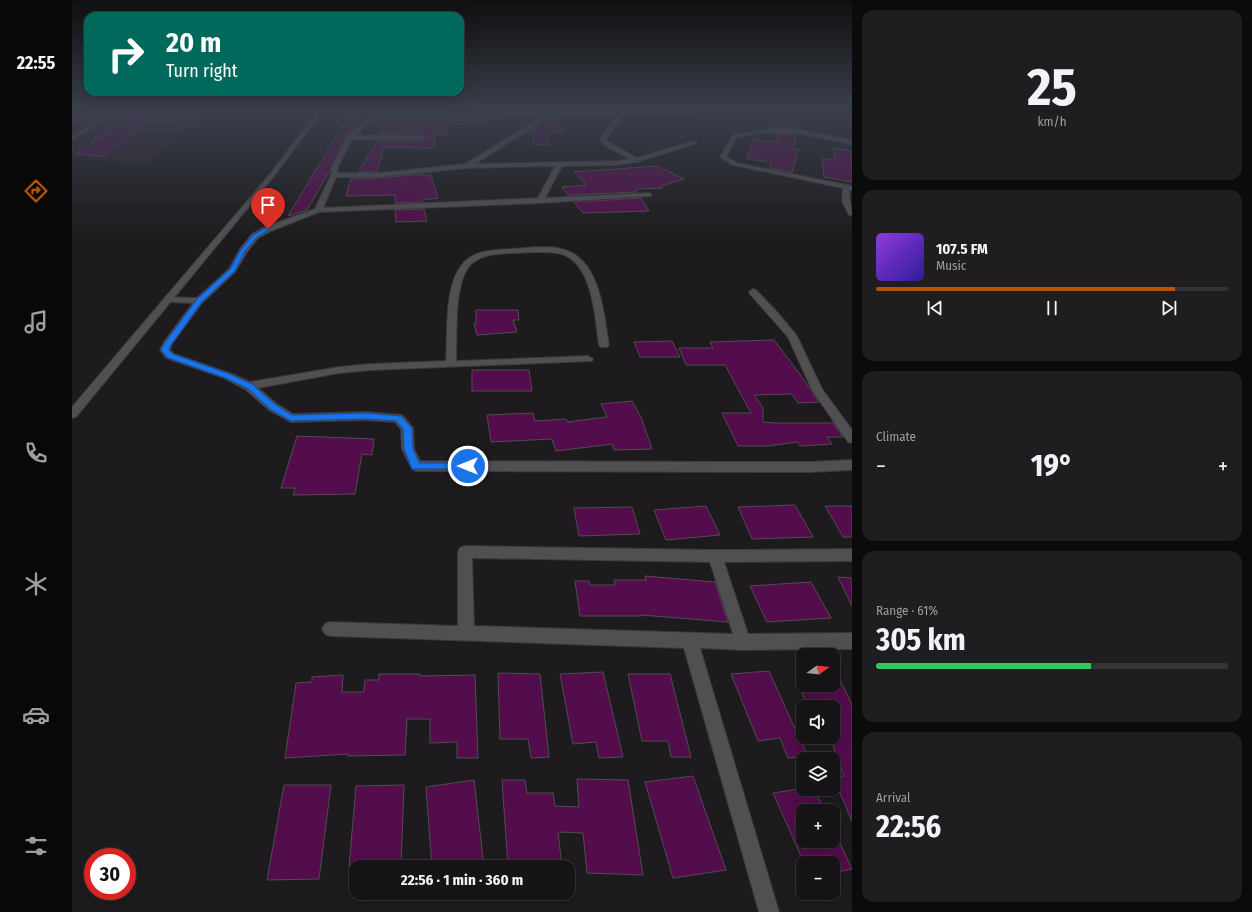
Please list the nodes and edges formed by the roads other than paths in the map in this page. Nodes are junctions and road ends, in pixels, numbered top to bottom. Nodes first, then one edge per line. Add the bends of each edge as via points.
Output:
1 (290, 152) edge
2 (343, 152) edge
3 (490, 152) edge
4 (620, 152) edge
5 (665, 152) edge
6 (725, 152) edge
7 (636, 160) junction
8 (559, 165) junction
9 (467, 166) junction
10 (334, 175) junction
11 (850, 188) edge
12 (649, 195) dead end
13 (540, 201) junction
14 (318, 210) junction
15 (852, 213) edge
16 (753, 292) dead end
17 (169, 299) junction
18 (199, 301) junction
19 (604, 345) dead end
20 (588, 359) dead end
21 (451, 363) junction
22 (250, 386) junction
23 (72, 414) edge
24 (852, 439) edge
25 (852, 465) edge
26 (852, 555) edge
27 (715, 556) junction
28 (330, 629) dead end
29 (466, 633) junction
30 (690, 640) junction
31 (852, 641) edge
32 (743, 642) junction
33 (769, 912) edge

1 - 17 street
2 - 10 street
3 - 9 street
4 - 7 street
5 - 7 street
6 - 11 street via 723,157 735,164
7 - 8 street
8 - 9 street
8 - 13 street
9 - 10 street via 379,175
10 - 14 street
11 - 15 street via 845,194 846,205
12 - 13 street
13 - 14 street
14 - 18 street via 255,236 232,270
16 - 24 street via 792,336 817,390
17 - 18 street
17 - 23 street
18 - 22 street via 165,350 170,356
19 - 21 street via 595,292 584,269 574,258 565,253 552,251 488,253 475,257 464,267 458,278
20 - 21 street
21 - 22 street via 339,370
22 - 25 street via 273,407 291,418 398,418 407,428 408,449 416,466
26 - 27 street
27 - 29 street via 465,552
27 - 32 street
28 - 29 street
29 - 30 street
30 - 32 street
30 - 33 street
31 - 32 street

